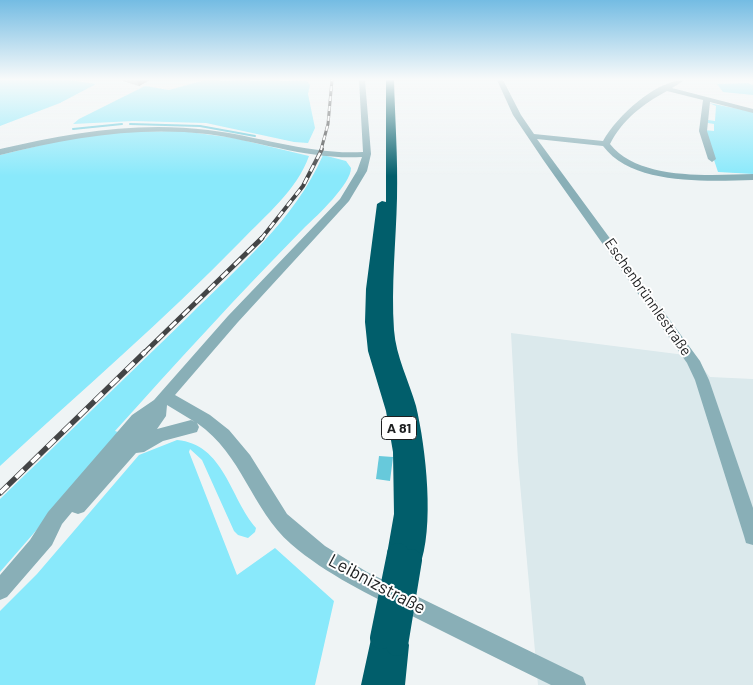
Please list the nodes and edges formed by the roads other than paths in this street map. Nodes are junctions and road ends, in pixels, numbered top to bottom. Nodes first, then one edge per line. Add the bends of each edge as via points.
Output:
1 (365, 112) edge
2 (384, 112) edge
3 (391, 112) edge
4 (515, 112) edge
5 (632, 112) edge
6 (705, 112) edge
7 (531, 136) junction
8 (368, 138) junction
9 (606, 144) junction
10 (341, 151) junction
11 (0, 152) edge
12 (327, 153) junction
13 (367, 154) junction
14 (712, 159) dead end
15 (362, 171) junction
16 (753, 178) edge
17 (162, 401) junction
18 (191, 427) junction
19 (220, 434) junction
20 (104, 477) junction
21 (753, 536) edge
22 (38, 545) junction
23 (405, 557) junction
24 (0, 590) edge
25 (389, 641) junction
26 (374, 685) edge
27 (392, 685) edge
28 (575, 685) edge

1 - 8 street
2 - 23 highway, A 81 via 383,182 372,320 375,347 403,453
3 - 23 highway, A 81 via 392,171 386,303 389,349 407,406 415,452 418,502 416,529
4 - 7 street, Eschenbrünnlestraße
5 - 9 street
6 - 14 street via 703,130
7 - 9 street
7 - 21 street, Eschenbrünnlestraße via 694,361
8 - 10 street
8 - 13 street
9 - 16 street via 611,152 625,161 658,172
10 - 12 street
10 - 13 street
11 - 12 street via 76,135 161,128 217,133 292,150
12 - 13 street
12 - 15 street via 351,161
13 - 15 street
15 - 17 street via 344,201 233,318
17 - 18 street, Leibnizstraße via 166,418
17 - 19 street, Leibnizstraße via 198,416
17 - 20 street via 158,416
17 - 22 street via 138,420 55,518
18 - 19 street, Leibnizstraße
18 - 20 street, Leibnizstraße via 150,439
19 - 28 street, Leibnizstraße via 239,452 280,520 328,560 360,579
20 - 22 street
22 - 24 street
23 - 25 highway, A 81, bridge
25 - 26 highway, A 81
25 - 27 highway, A 81

